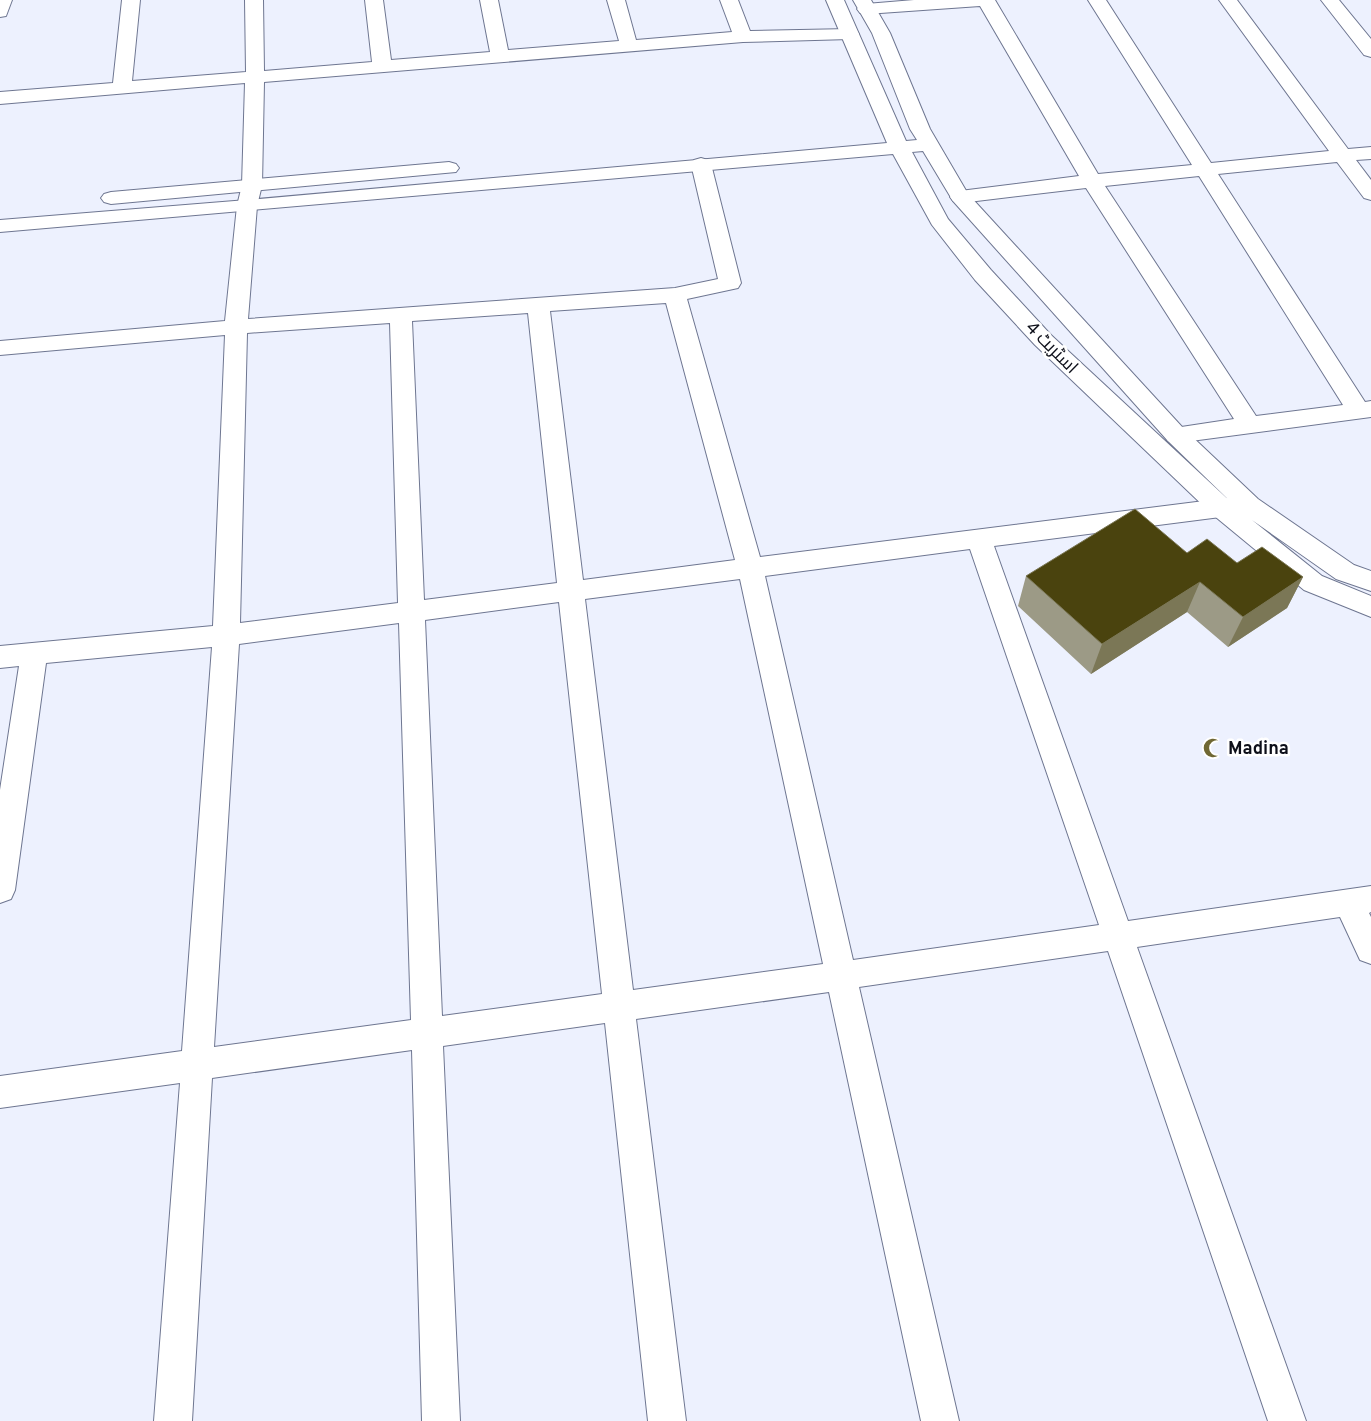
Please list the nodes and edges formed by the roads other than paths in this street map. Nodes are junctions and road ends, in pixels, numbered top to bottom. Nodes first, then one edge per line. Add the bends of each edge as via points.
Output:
1 (3, 0) edge
2 (131, 0) edge
3 (254, 0) edge
4 (374, 0) edge
5 (488, 0) edge
6 (616, 0) edge
7 (729, 0) edge
8 (835, 0) edge
9 (985, 0) edge
10 (1098, 0) edge
11 (1228, 0) edge
12 (1330, 0) edge
13 (864, 5) edge
14 (0, 12) edge
15 (850, 34) junction
16 (743, 37) junction
17 (628, 46) junction
18 (1371, 51) edge
19 (500, 56) junction
20 (382, 66) junction
21 (255, 76) junction
22 (122, 87) junction
23 (0, 98) edge
24 (925, 137) junction
25 (895, 140) junction
26 (1371, 153) edge
27 (618, 154) dead end
28 (1343, 156) junction
29 (701, 164) junction
30 (470, 166) dead end
31 (1206, 170) junction
32 (1092, 181) junction
33 (1371, 194) edge
34 (250, 195) junction
35 (960, 197) junction
36 (0, 208) edge
37 (0, 226) edge
38 (675, 295) junction
39 (538, 305) junction
40 (401, 315) junction
41 (236, 327) junction
42 (0, 348) edge
43 (1365, 410) edge
44 (1249, 424) junction
45 (1176, 435) junction
46 (1249, 505) junction
47 (1222, 508) junction
48 (979, 538) junction
49 (750, 568) junction
50 (1371, 581) edge
51 (571, 591) junction
52 (1371, 607) edge
53 (412, 611) junction
54 (226, 635) junction
55 (34, 654) junction
56 (0, 657) edge
57 (0, 890) edge
58 (1360, 901) edge
59 (1117, 936) junction
60 (1371, 950) edge
61 (840, 976) junction
62 (620, 1007) junction
63 (427, 1034) junction
64 (197, 1065) junction
65 (0, 1092) edge
66 (173, 1421) edge
67 (441, 1421) edge
68 (667, 1421) edge
69 (940, 1421) edge
70 (1287, 1421) edge

1 - 14 street
2 - 22 street
3 - 21 street
4 - 20 street
5 - 19 street
6 - 17 street
7 - 16 street
8 - 15 street, اسٹریٹ 4
9 - 13 street
9 - 32 street
10 - 31 street
11 - 28 street
12 - 18 street
13 - 24 street, اسٹریٹ 4 via 881,33
15 - 16 street
15 - 25 street, اسٹریٹ 4
16 - 17 street
17 - 19 street
19 - 20 street
20 - 21 street
21 - 22 street
21 - 34 street
22 - 23 street
24 - 25 street
24 - 35 street, اسٹریٹ 4
25 - 27 street
25 - 29 street
25 - 47 street, اسٹریٹ 4 via 940,221 982,275 1043,340
26 - 28 street
28 - 31 street
28 - 33 street
29 - 34 street
29 - 38 street via 730,283
30 - 34 street
31 - 32 street
31 - 43 street
32 - 35 street
32 - 44 street
34 - 36 street via 92,200
34 - 37 street
34 - 41 street
35 - 45 street, اسٹریٹ 4
38 - 39 street
38 - 49 street
39 - 40 street
39 - 51 street
40 - 41 street
40 - 53 street
41 - 42 street
41 - 54 street
43 - 44 street
44 - 45 street
45 - 46 street, اسٹریٹ 4
46 - 47 street
46 - 50 street, اسٹریٹ 4 via 1345,572
47 - 48 street
47 - 52 street, اسٹریٹ 4 via 1313,583
48 - 49 street
48 - 59 street
49 - 51 street
49 - 61 street
51 - 53 street
51 - 62 street
53 - 54 street
53 - 63 street
54 - 55 street
54 - 64 street
55 - 56 street
55 - 57 street
58 - 59 street
58 - 60 street
59 - 61 street
59 - 70 street
61 - 62 street
61 - 69 street
62 - 63 street
62 - 68 street
63 - 64 street
63 - 67 street
64 - 65 street
64 - 66 street

